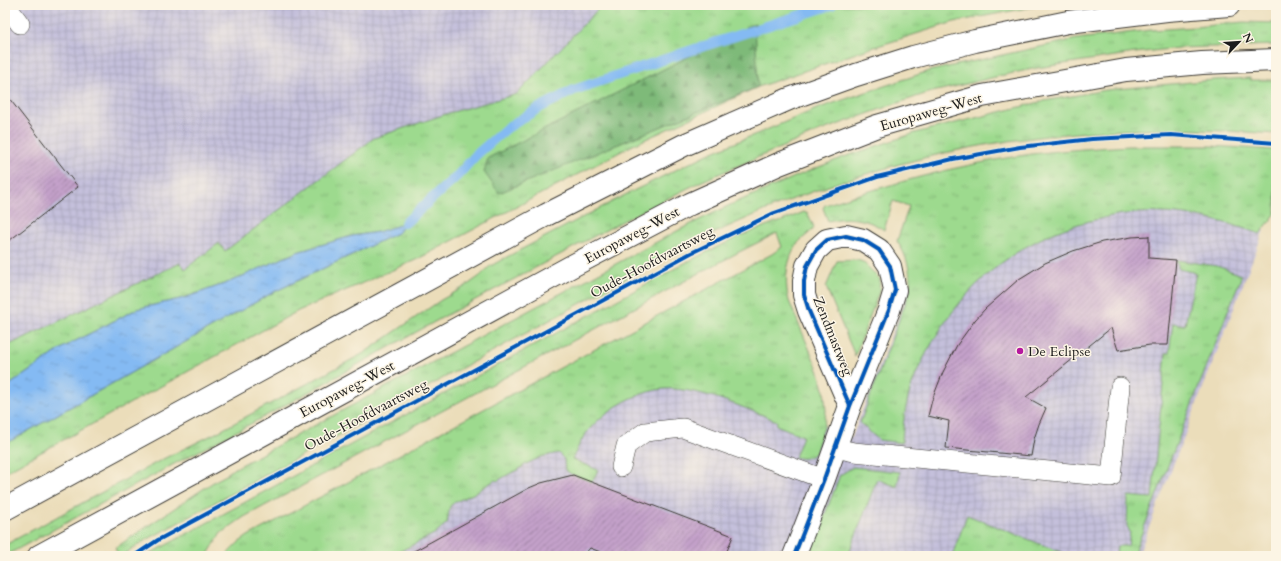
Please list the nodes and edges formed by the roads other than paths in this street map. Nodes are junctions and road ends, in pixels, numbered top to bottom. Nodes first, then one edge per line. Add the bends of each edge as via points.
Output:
1 (6, 5) edge
2 (1229, 5) edge
3 (20, 24) dead end
4 (1276, 60) edge
5 (1120, 387) dead end
6 (850, 406) junction
7 (835, 448) junction
8 (621, 467) dead end
9 (824, 480) junction
10 (5, 509) edge
11 (39, 556) edge
12 (794, 556) edge

1 - 3 lane
2 - 10 main road via 1068,22 975,41 913,57 789,99 684,145 546,215
4 - 11 main road, Europaweg-West via 1126,70 982,96 877,126 779,164 690,204 574,265
5 - 7 lane via 1111,477
6 - 6 main road, Zendmastweg via 895,290 890,266 879,250 863,240 846,236 826,240 816,250 807,266 804,295
6 - 7 main road, Zendmastweg
7 - 9 main road, Zendmastweg
8 - 9 lane via 626,446 644,432 683,428
9 - 12 main road, Zendmastweg

